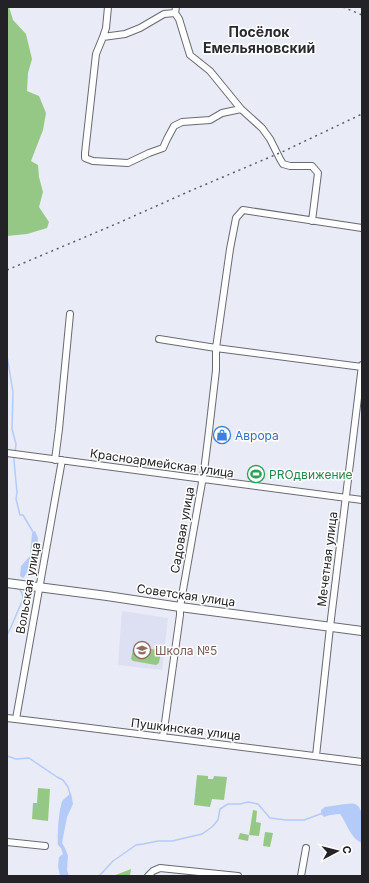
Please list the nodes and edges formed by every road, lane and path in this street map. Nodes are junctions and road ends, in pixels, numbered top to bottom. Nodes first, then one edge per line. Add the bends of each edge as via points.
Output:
1 (108, 7) edge
2 (175, 10) edge
3 (103, 37) junction
4 (241, 109) junction
5 (312, 221) junction
6 (362, 228) edge
7 (70, 314) dead end
8 (159, 339) dead end
9 (216, 348) junction
10 (362, 366) edge
11 (7, 453) edge
12 (59, 460) junction
13 (202, 479) junction
14 (346, 498) junction
15 (362, 500) edge
16 (7, 583) edge
17 (39, 588) junction
18 (180, 607) junction
19 (330, 627) junction
20 (362, 631) edge
21 (7, 718) edge
22 (16, 719) junction
23 (163, 737) junction
24 (316, 756) junction
25 (362, 762) edge
26 (7, 842) edge
27 (45, 846) dead end
28 (306, 848) dead end
29 (148, 876) edge
30 (238, 876) edge
31 (302, 876) edge

1 - 3 street
2 - 3 street via 125,34
2 - 4 street via 190,56 210,71
3 - 4 street via 96,54 85,158 93,161 128,163 164,148 174,126 182,122 210,120 222,113
4 - 5 street via 262,128 283,164 312,166 318,173
5 - 6 street
5 - 9 street, Садовая улица via 243,210 236,218
7 - 12 street, Вольская улица via 59,429
8 - 9 street
9 - 10 street
9 - 13 street, Садовая улица via 216,370
10 - 14 street, Мечетная улица
11 - 12 street, Красноармейская улица
12 - 13 street, Красноармейская улица
12 - 17 street, Вольская улица
13 - 14 street, Красноармейская улица
13 - 18 street, Садовая улица
14 - 15 street, Красноармейская улица
14 - 19 street, Мечетная улица
16 - 17 main road, Советская улица
17 - 18 main road, Советская улица
17 - 22 street, Вольская улица
18 - 19 main road, Советская улица
18 - 23 street, Садовая улица
19 - 20 main road, Советская улица
19 - 24 street, Мечетная улица
21 - 22 street, Пушкинская улица
22 - 23 street, Пушкинская улица
23 - 24 street, Пушкинская улица
24 - 25 street, Пушкинская улица
26 - 27 street
28 - 31 street
29 - 30 street via 160,868

